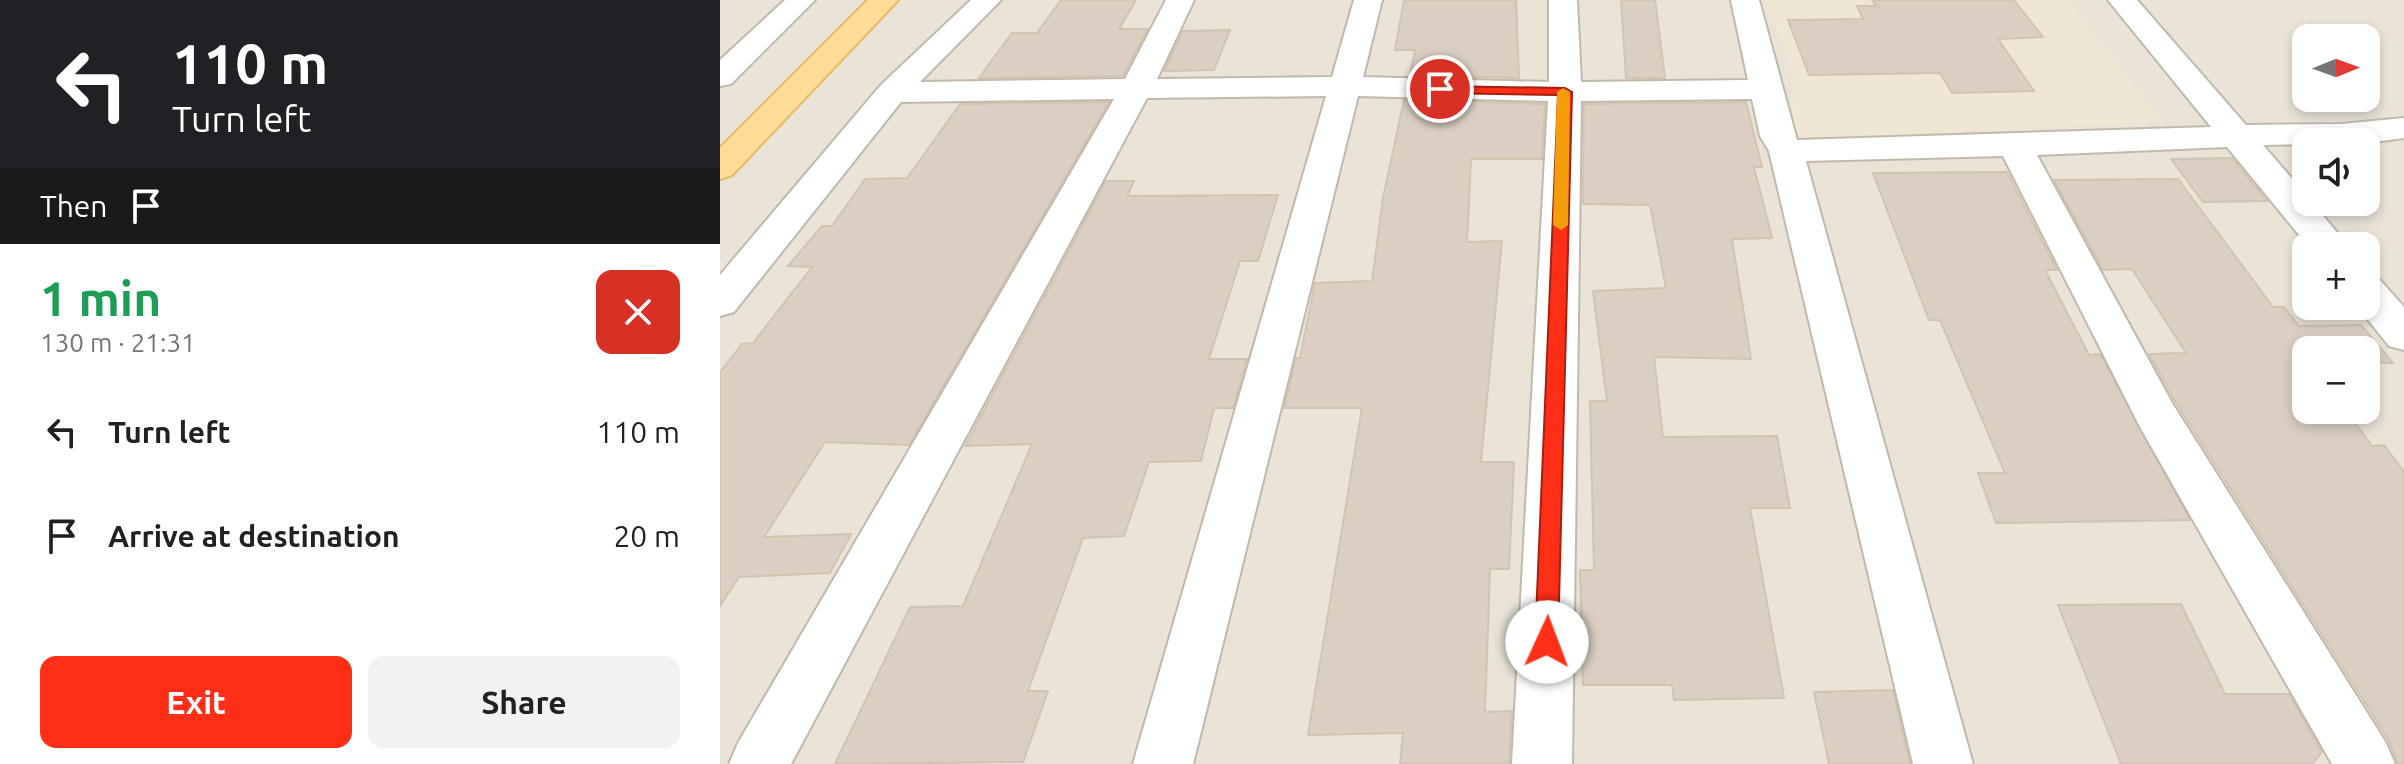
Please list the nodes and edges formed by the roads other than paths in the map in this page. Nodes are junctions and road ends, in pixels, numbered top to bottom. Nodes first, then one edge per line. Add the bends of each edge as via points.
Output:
1 (801, 0) edge
2 (884, 0) edge
3 (987, 0) edge
4 (1180, 0) edge
5 (1368, 0) edge
6 (1563, 0) edge
7 (1745, 0) edge
8 (2122, 0) edge
9 (720, 77) edge
10 (1347, 86) junction
11 (1136, 89) junction
12 (1767, 89) junction
13 (892, 92) junction
14 (1565, 92) junction
15 (2404, 128) edge
16 (2238, 136) junction
17 (2016, 148) junction
18 (1786, 151) junction
19 (720, 168) edge
20 (2317, 232) edge
21 (720, 302) edge
22 (2380, 307) edge
23 (2404, 335) edge
24 (759, 764) edge
25 (1163, 764) edge
26 (1542, 764) edge
27 (1943, 764) edge
28 (2365, 764) edge

1 - 9 street
2 - 19 main road
3 - 13 street
4 - 11 street
5 - 10 street
6 - 14 street
7 - 12 street
8 - 16 street
10 - 11 street
10 - 14 street
10 - 25 street
11 - 13 street
11 - 24 street
12 - 14 street
12 - 18 street via 1777,136
13 - 21 street
14 - 26 street
15 - 16 street via 2373,134
16 - 17 street
16 - 20 street
17 - 18 street
17 - 28 street via 2156,415
18 - 27 street
22 - 23 street

